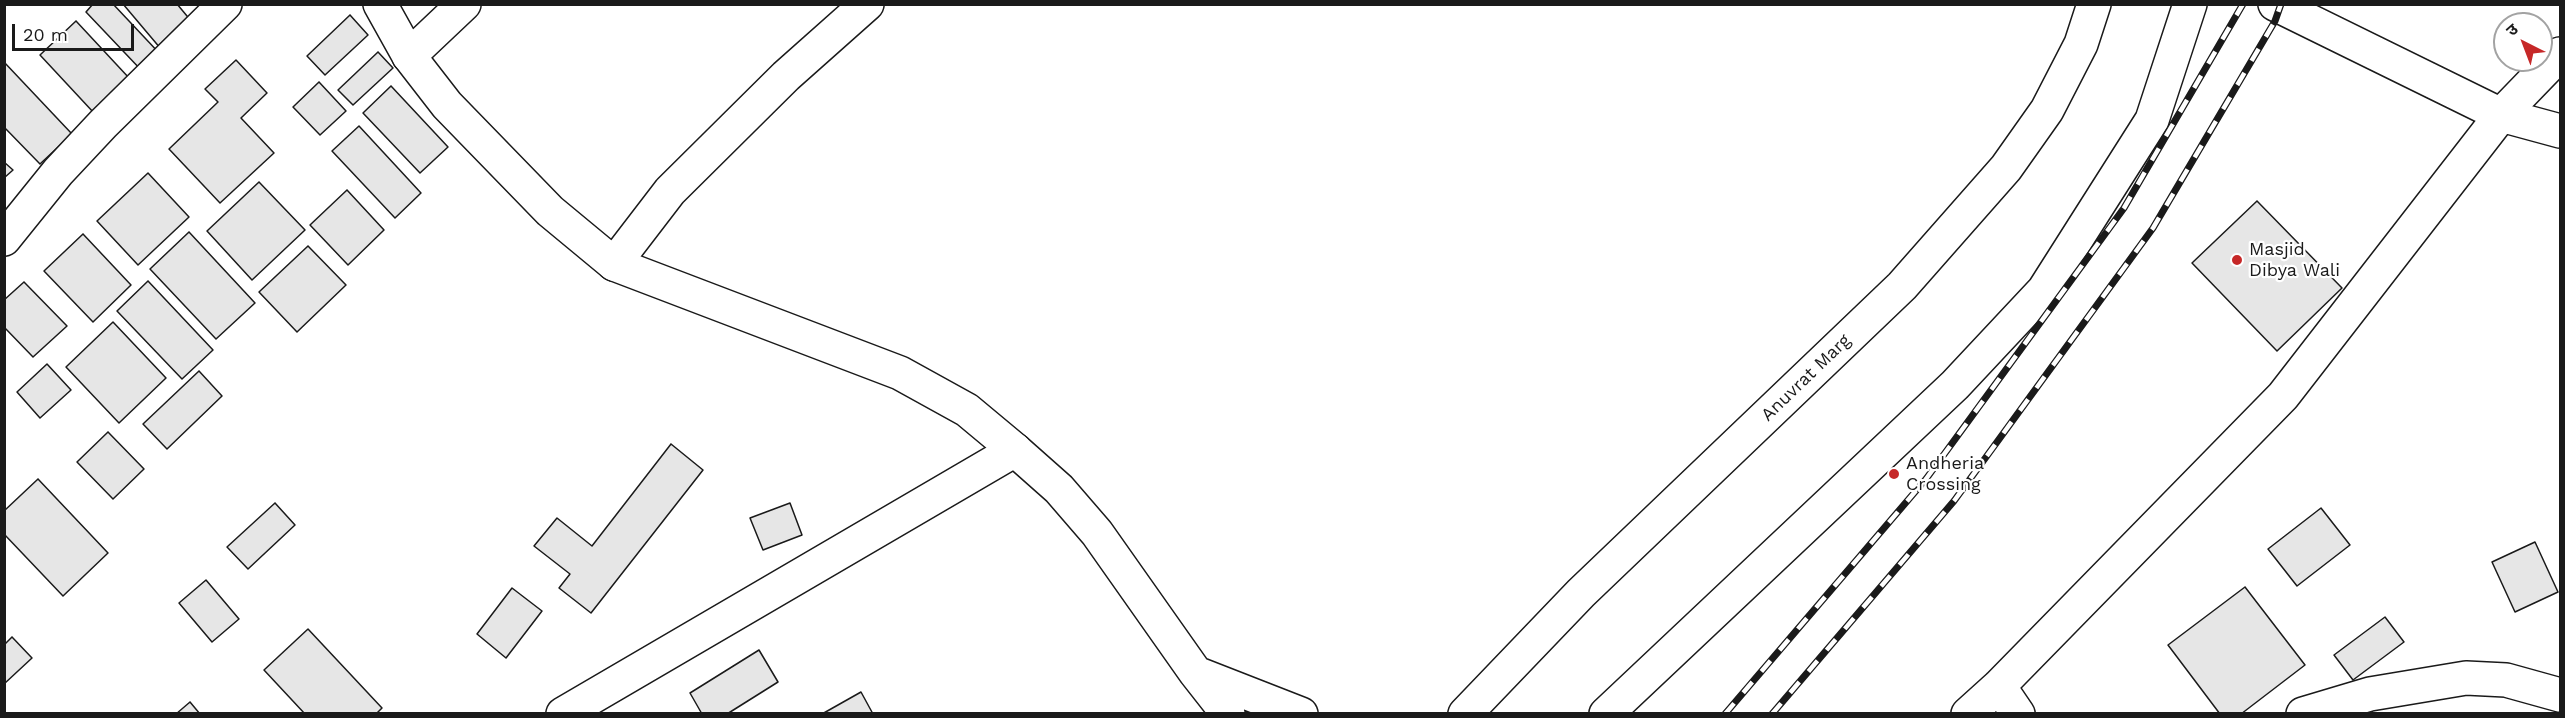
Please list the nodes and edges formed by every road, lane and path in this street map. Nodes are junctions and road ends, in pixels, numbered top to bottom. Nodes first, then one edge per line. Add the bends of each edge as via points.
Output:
1 (225, 4) edge
2 (380, 4) edge
3 (464, 4) edge
4 (867, 4) edge
5 (2094, 4) edge
6 (2190, 4) edge
7 (2275, 4) edge
8 (2560, 54) edge
9 (409, 56) junction
10 (2501, 115) junction
11 (2560, 131) edge
12 (4, 239) edge
13 (614, 264) junction
14 (1015, 450) junction
15 (1195, 672) junction
16 (1999, 686) junction
17 (2560, 695) edge
18 (563, 714) edge
19 (1228, 714) edge
20 (1301, 714) edge
21 (1466, 714) edge
22 (1606, 714) edge
23 (1968, 714) edge
24 (2018, 714) edge
25 (2303, 714) edge

1 - 12 main road via 103,124
2 - 9 main road
3 - 9 main road
4 - 13 main road via 786,76 670,191
5 - 21 main road, Anuvrat Marg via 2081,44 2047,110 1999,177 1902,286 1581,593
6 - 22 main road via 2152,120 2044,290 1955,385
7 - 10 main road
8 - 10 main road
9 - 13 main road via 447,105 508,169 550,211
10 - 11 main road
10 - 16 main road via 2283,396
13 - 14 main road via 900,372 967,410
14 - 15 main road via 1059,489 1097,533
14 - 18 main road
15 - 19 main road
15 - 20 main road
16 - 23 main road
16 - 24 main road
17 - 25 main road via 2506,680 2466,678 2370,694

